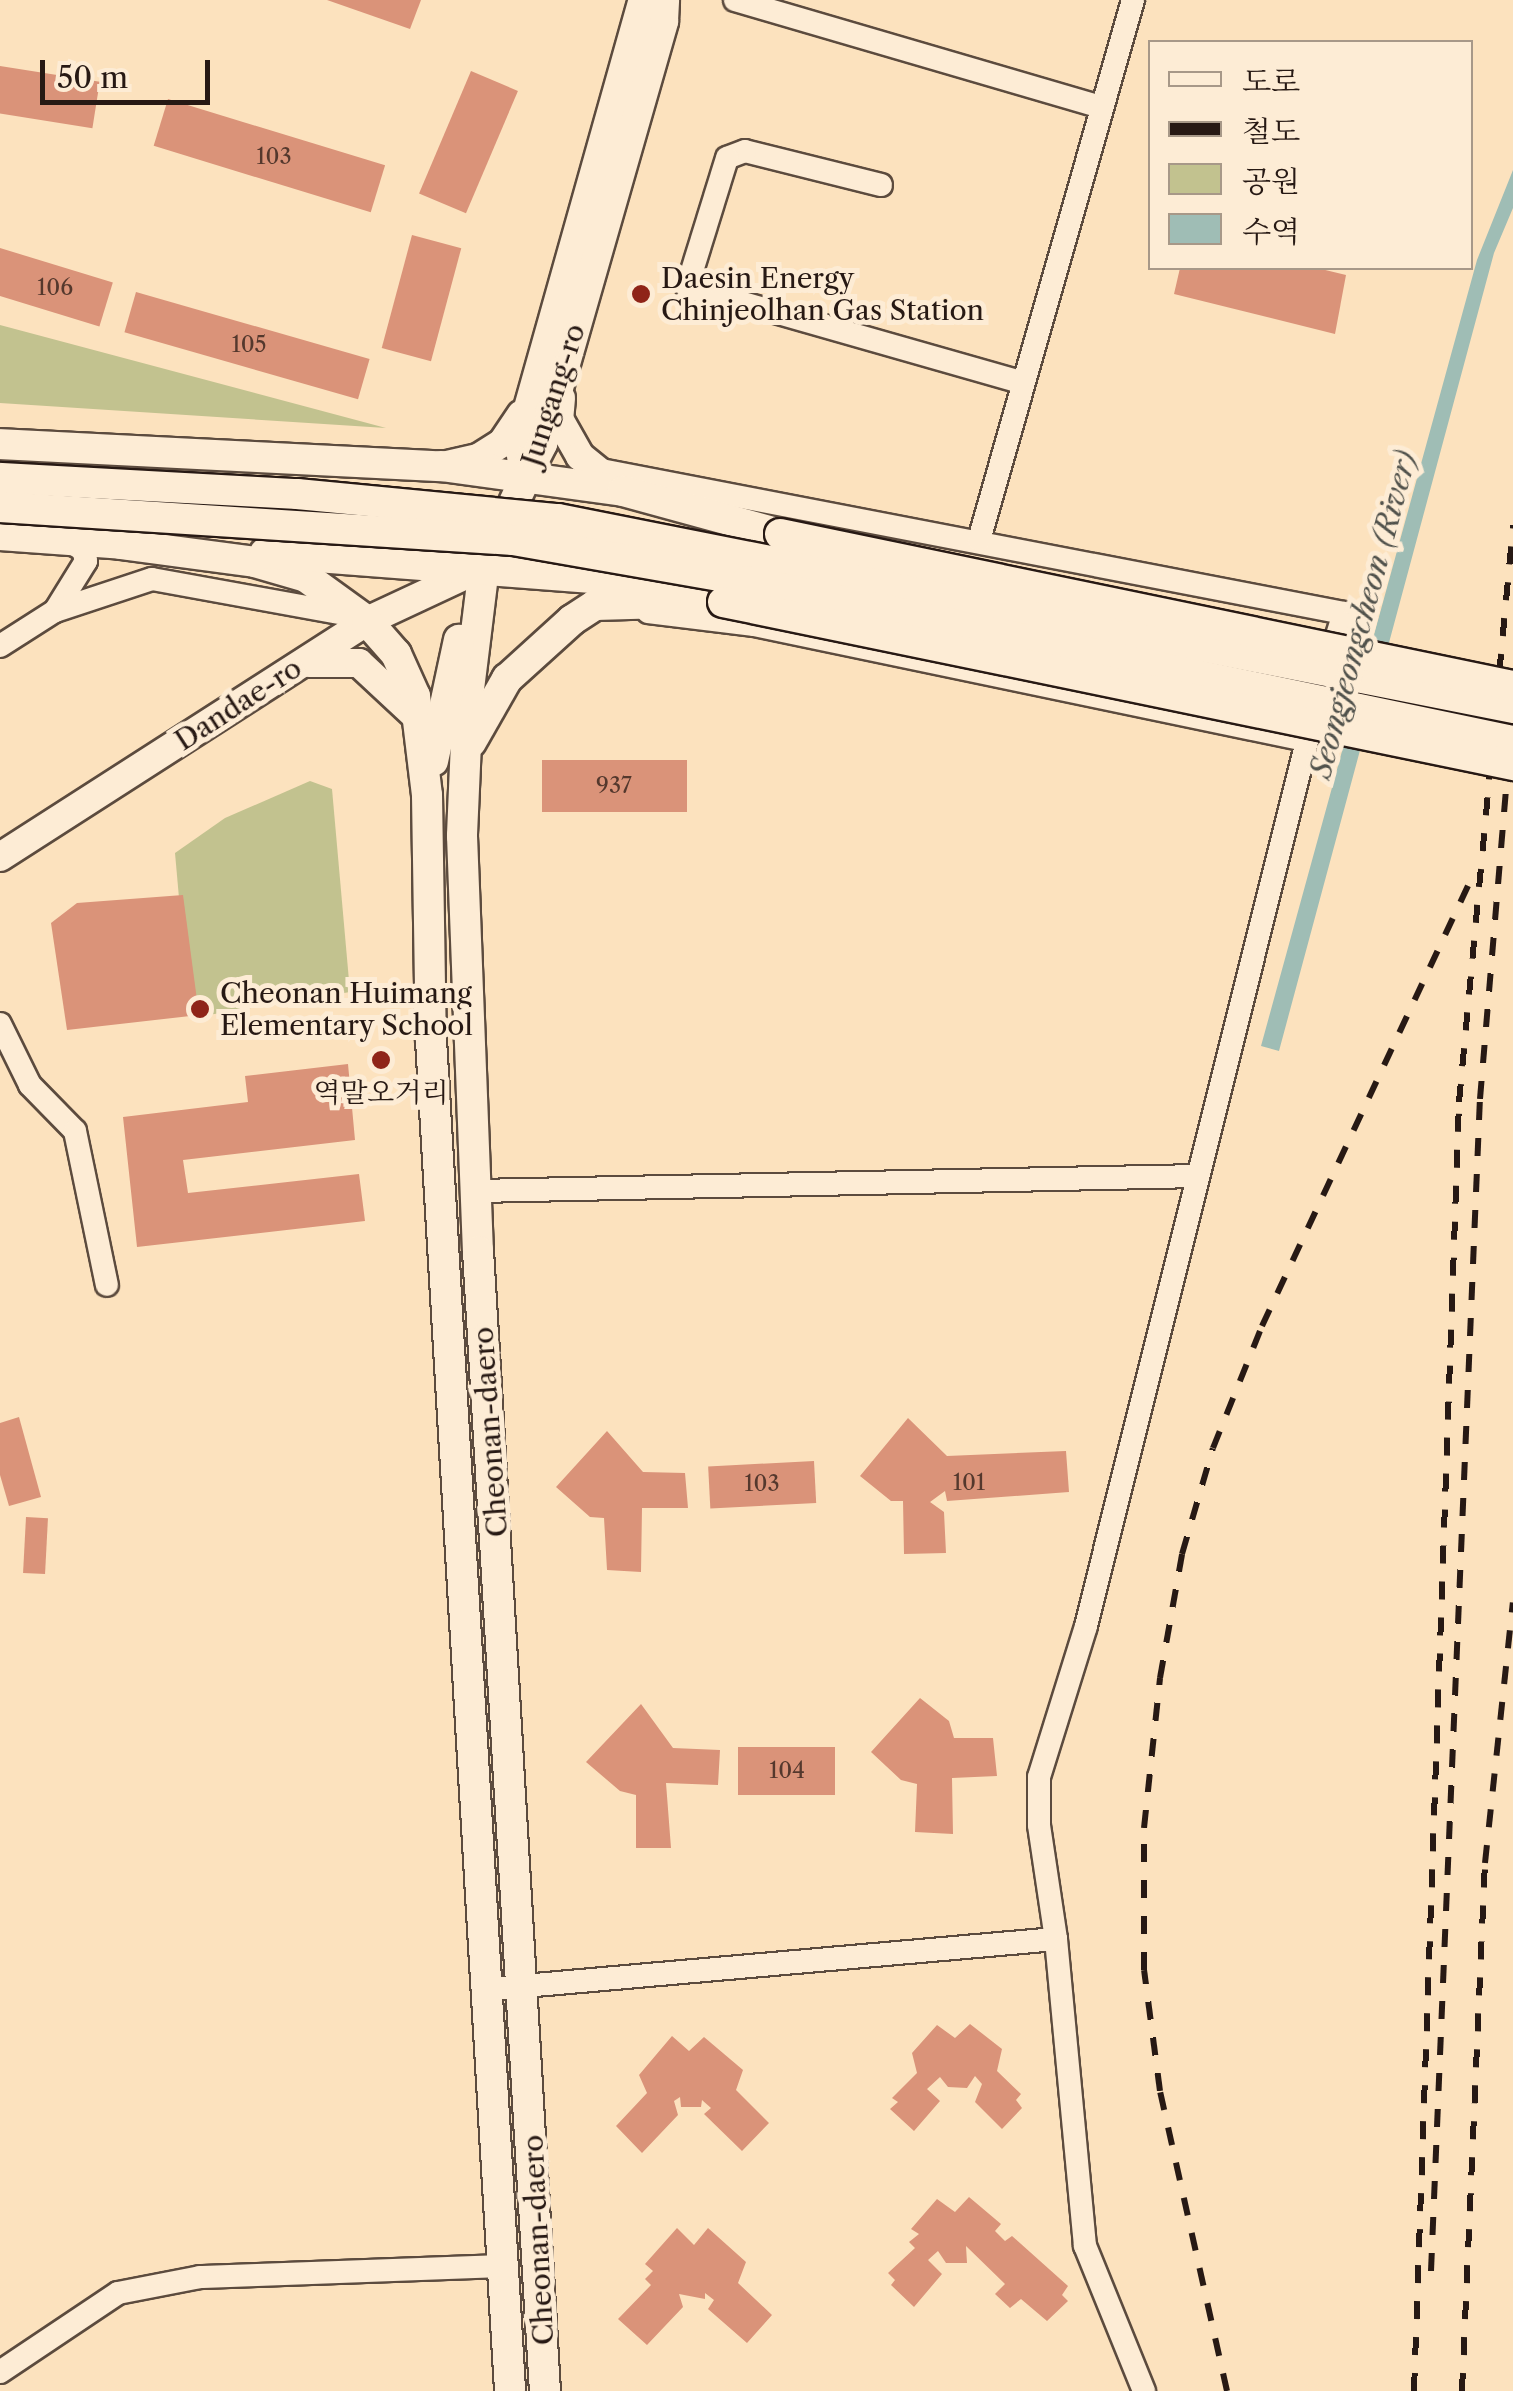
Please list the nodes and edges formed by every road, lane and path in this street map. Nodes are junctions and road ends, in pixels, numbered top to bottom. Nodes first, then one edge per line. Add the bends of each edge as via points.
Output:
1 (644, 0) edge
2 (664, 0) edge
3 (735, 0) edge
4 (1133, 0) edge
5 (1101, 107) junction
6 (881, 185) dead end
7 (565, 364) junction
8 (1023, 384) junction
9 (530, 402) junction
10 (0, 444) edge
11 (441, 466) junction
12 (596, 469) junction
13 (0, 478) edge
14 (524, 482) junction
15 (623, 491) junction
16 (0, 507) edge
17 (0, 536) edge
18 (67, 540) junction
19 (979, 540) junction
20 (120, 544) junction
21 (484, 567) junction
22 (1269, 598) junction
23 (724, 602) junction
24 (595, 606) junction
25 (56, 610) junction
26 (367, 621) junction
27 (0, 646) edge
28 (297, 666) junction
29 (1296, 679) junction
30 (1513, 686) edge
31 (1513, 708) edge
32 (417, 717) junction
33 (1240, 728) junction
34 (1305, 740) junction
35 (1513, 741) edge
36 (466, 758) junction
37 (1513, 765) edge
38 (427, 795) junction
39 (0, 857) edge
40 (0, 1024) edge
41 (1196, 1176) junction
42 (476, 1191) junction
43 (107, 1285) dead end
44 (1056, 1939) junction
45 (524, 1986) junction
46 (490, 1989) junction
47 (505, 2266) junction
48 (0, 2372) edge
49 (510, 2391) edge
50 (545, 2391) edge
51 (1144, 2391) edge

1 - 9 street, Jungang-ro
2 - 7 street, Jungang-ro via 664,21
3 - 5 street
4 - 5 street
5 - 8 street
6 - 8 street via 746,150 727,158 687,286
7 - 12 street via 559,419 580,456
7 - 14 street, Jungang-ro via 543,444
8 - 19 street
9 - 11 street via 502,442 478,458
9 - 14 street, Jungang-ro via 520,440
10 - 11 main road
11 - 14 main road
12 - 15 street
12 - 19 street
13 - 31 main road, bridge via 297,494 558,519
14 - 15 main road
14 - 21 main road, Cheonan-daero
15 - 30 main road, bridge via 780,534
16 - 35 main road, bridge via 514,540 747,581
17 - 18 main road
18 - 20 main road
18 - 25 street via 86,560
19 - 22 street
20 - 21 main road
20 - 26 main road via 254,562 306,577
21 - 23 main road
21 - 26 street, Dandae-ro
21 - 36 main road, Cheonan-daero
21 - 38 main road via 457,645
22 - 29 street via 1297,627
22 - 34 street via 1344,612
23 - 24 main road
23 - 37 main road, bridge
24 - 33 street via 754,625
24 - 36 main road via 537,647 507,679 479,721
25 - 26 street via 152,579 326,607
25 - 27 street
26 - 28 street, Dandae-ro
26 - 32 main road via 396,654
28 - 32 street via 328,658 359,663
28 - 39 street, Dandae-ro
29 - 33 street via 1284,706
29 - 34 street
32 - 38 main road
33 - 34 street
34 - 41 street
36 - 42 main road, Cheonan-daero via 462,836
38 - 46 main road, Cheonan-daero via 431,1040
40 - 43 street via 30,1086 75,1130
41 - 42 street
41 - 44 street via 1086,1626 1039,1777 1039,1825
42 - 45 main road, Cheonan-daero
44 - 45 street
44 - 51 street via 1085,2246
45 - 46 street
45 - 50 main road, Cheonan-daero
46 - 47 main road, Cheonan-daero
47 - 48 street via 200,2278 118,2294
47 - 49 main road, Cheonan-daero

